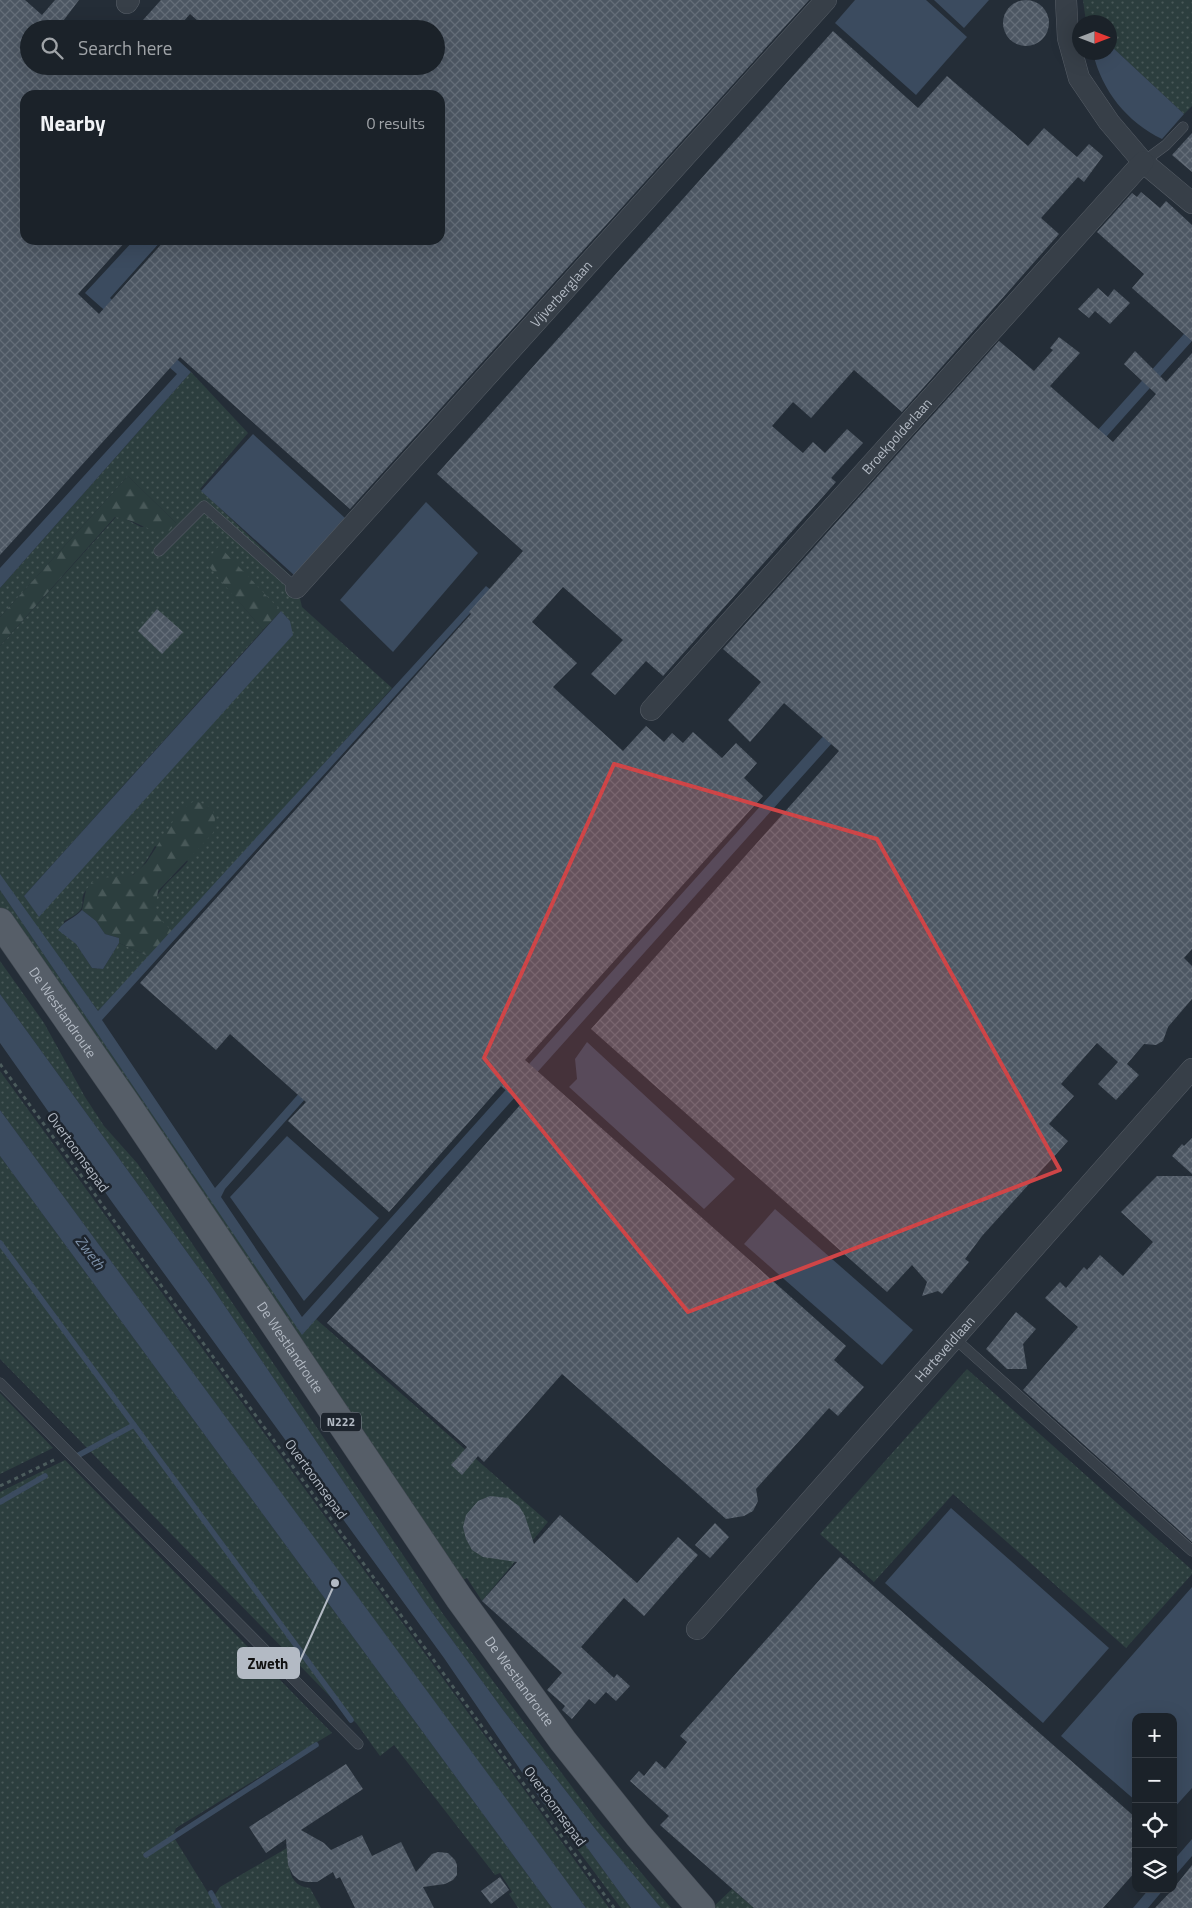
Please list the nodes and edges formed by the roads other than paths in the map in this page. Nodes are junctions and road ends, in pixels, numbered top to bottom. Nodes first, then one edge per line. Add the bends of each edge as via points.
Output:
1 (826, 0) edge
2 (1066, 0) edge
3 (1183, 128) dead end
4 (1143, 162) junction
5 (1192, 203) edge
6 (159, 551) dead end
7 (296, 588) joint
8 (651, 710) dead end
9 (0, 922) edge
10 (0, 950) edge
11 (1192, 1069) edge
12 (953, 1337) junction
13 (0, 1383) edge
14 (1192, 1552) edge
15 (697, 1629) dead end
16 (358, 1744) dead end
17 (678, 1908) edge
18 (701, 1908) edge

1 - 7 street, Vijverberglaan
2 - 4 street via 1068,38 1079,78 1109,122
3 - 4 lane
4 - 5 street
4 - 8 street, Broekpolderlaan
6 - 7 lane via 204,506
9 - 18 main road, De Westlandroute / N222 via 464,1606 564,1742
10 - 17 main road, De Westlandroute / N222 via 447,1609 551,1750
11 - 12 street, Harteveldlaan
12 - 14 lane
12 - 15 street, Harteveldlaan
13 - 16 lane

